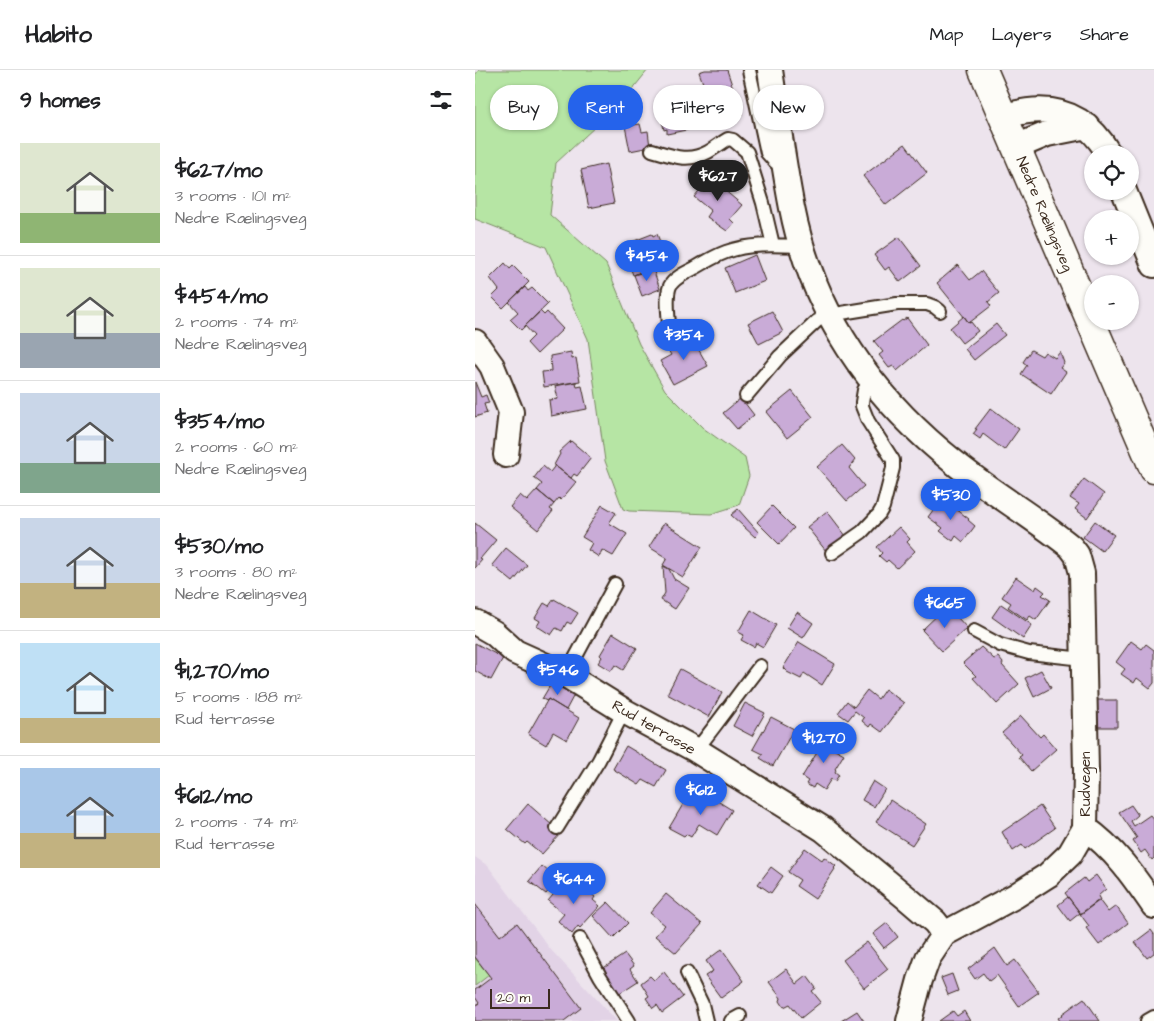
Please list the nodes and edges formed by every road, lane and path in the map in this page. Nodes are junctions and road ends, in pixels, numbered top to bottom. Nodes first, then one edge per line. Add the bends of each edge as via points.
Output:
1 (749, 70) edge
2 (770, 70) edge
3 (983, 70) edge
4 (1003, 117) junction
5 (1087, 126) junction
6 (1104, 145) edge
7 (1015, 147) junction
8 (652, 150) dead end
9 (786, 169) junction
10 (1128, 200) edge
11 (773, 244) junction
12 (802, 246) junction
13 (1154, 264) edge
14 (940, 311) dead end
15 (829, 315) junction
16 (669, 328) dead end
17 (475, 342) edge
18 (871, 381) junction
19 (746, 396) dead end
20 (506, 455) dead end
21 (1154, 469) edge
22 (832, 553) dead end
23 (615, 584) dead end
24 (475, 622) edge
25 (974, 631) dead end
26 (1083, 659) junction
27 (760, 666) dead end
28 (566, 675) junction
29 (624, 710) junction
30 (696, 750) junction
31 (557, 828) dead end
32 (1085, 828) junction
33 (1154, 906) edge
34 (944, 934) junction
35 (580, 939) dead end
36 (687, 973) dead end
37 (1154, 1017) edge
38 (629, 1021) edge
39 (706, 1021) edge
40 (909, 1021) edge
41 (1147, 1021) edge

1 - 9 lane via 767,153
2 - 9 street
3 - 4 main road, Nedre Rælingsveg
4 - 5 street via 1021,111 1047,110 1065,113
4 - 7 main road, Nedre Rælingsveg
5 - 6 street
5 - 7 street via 1047,134
7 - 21 main road, Nedre Rælingsveg
8 - 11 lane via 689,159 699,157 729,139 733,140 747,152
9 - 12 street
10 - 13 street
11 - 12 lane
11 - 16 lane via 724,252 673,281 668,298
12 - 15 street
14 - 15 lane via 927,304 897,304
15 - 18 street
15 - 19 lane via 817,321 780,356
17 - 20 street via 492,366 511,412
18 - 22 lane via 864,390 862,406 893,460 893,468 879,514 862,532
18 - 26 street, Rudvegen via 913,426 955,463 1071,547 1081,564
23 - 28 lane
24 - 28 street, Rud terrasse via 494,633 515,652
25 - 26 lane via 1001,645 1029,653
26 - 32 street, Rudvegen
27 - 30 lane
28 - 29 street, Rud terrasse
29 - 30 street, Rud terrasse
29 - 31 lane via 599,760
30 - 34 street, Rud terrasse via 823,828 909,899
32 - 33 street via 1116,854
32 - 34 street, Rudvegen via 1070,854 1048,875
34 - 40 street, Rudvegen via 928,958 919,980
35 - 38 lane
36 - 39 lane via 702,1004
37 - 41 lane

